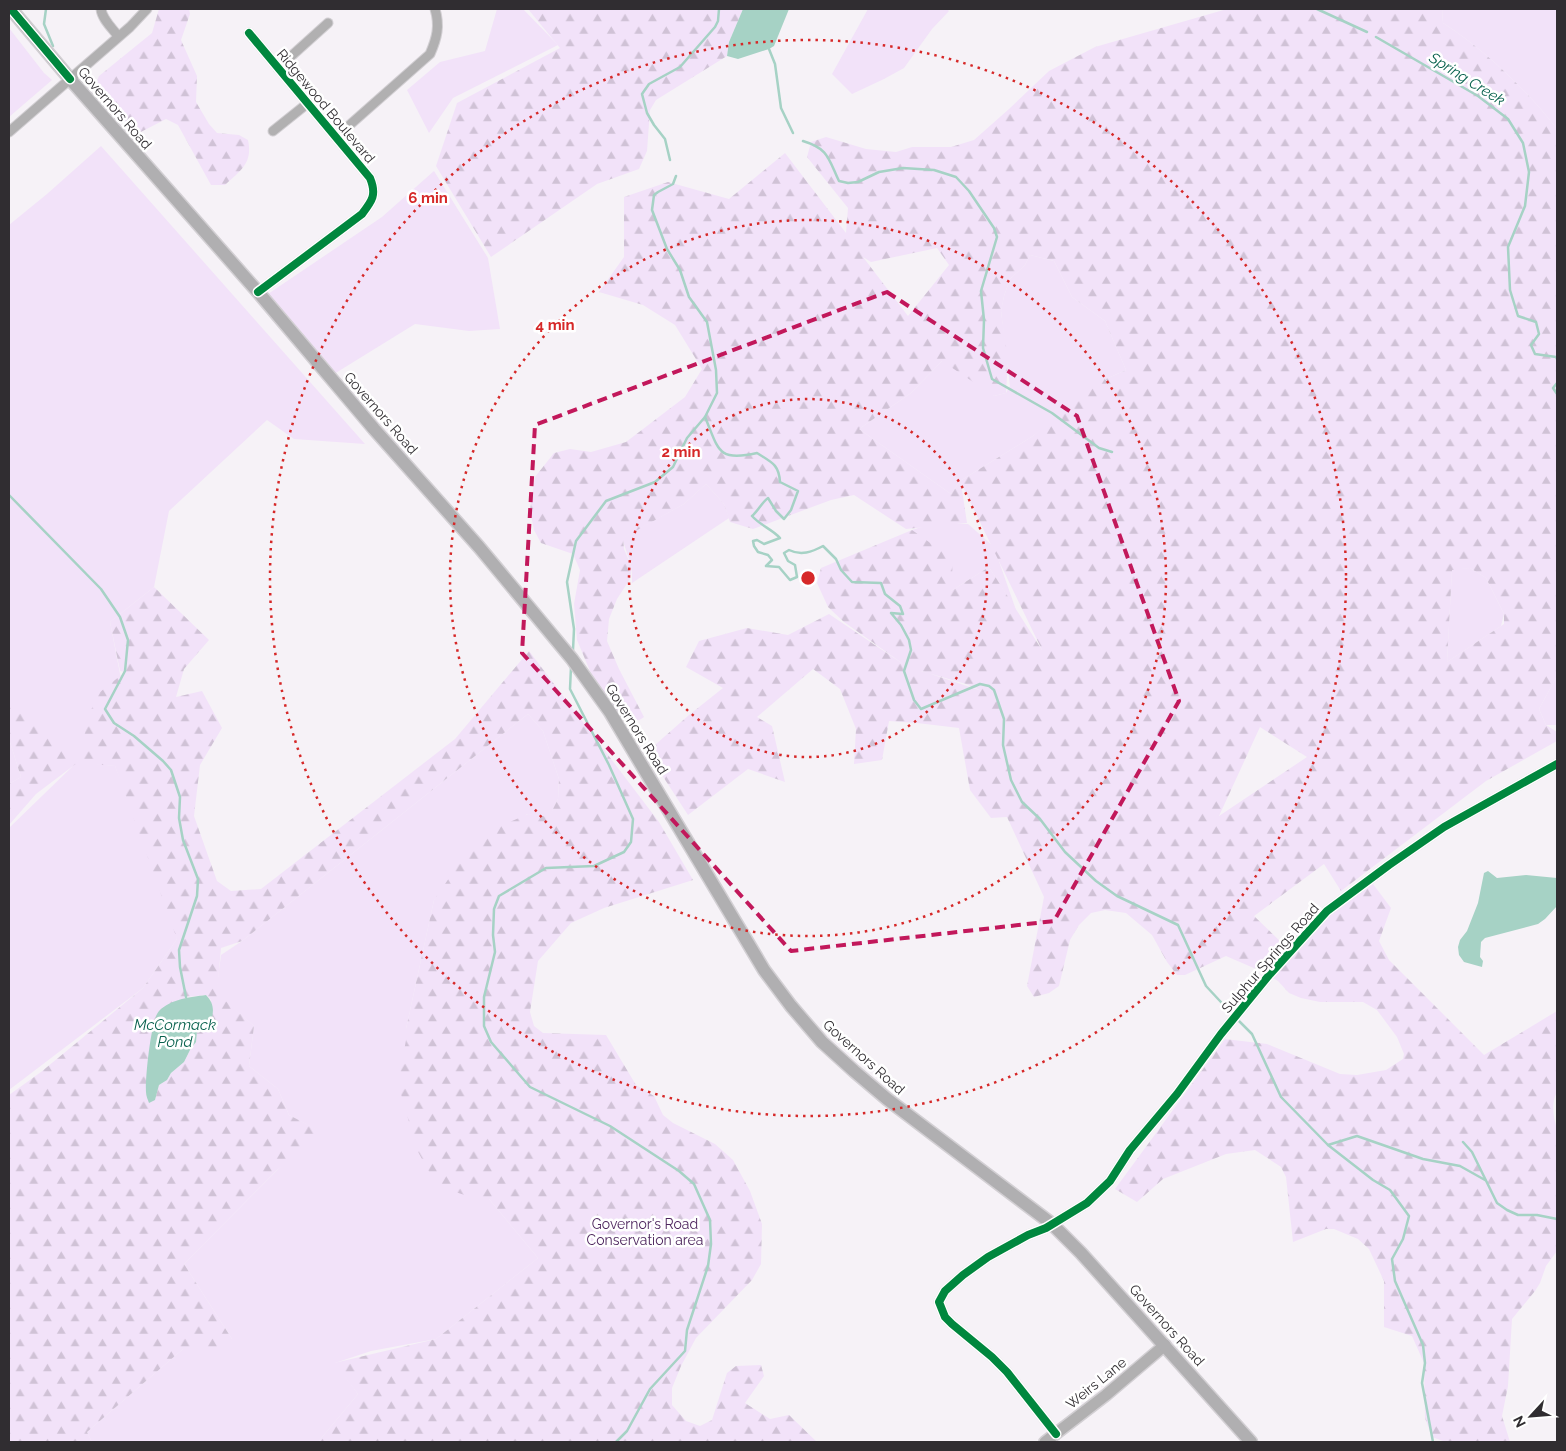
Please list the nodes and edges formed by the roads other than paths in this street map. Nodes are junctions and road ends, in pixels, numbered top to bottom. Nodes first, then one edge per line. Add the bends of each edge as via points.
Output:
1 (11, 9) edge
2 (100, 9) edge
3 (147, 9) edge
4 (435, 9) edge
5 (328, 23) dead end
6 (250, 34) dead end
7 (118, 36) junction
8 (278, 68) junction
9 (70, 79) junction
10 (308, 103) junction
11 (273, 131) dead end
12 (9, 132) edge
13 (336, 137) junction
14 (258, 292) junction
15 (1557, 764) edge
16 (1052, 1224) junction
17 (1165, 1345) junction
18 (1056, 1434) junction
19 (1045, 1442) edge
20 (1251, 1442) edge

1 - 9 main road, Governors Road
2 - 7 street
3 - 7 street
4 - 13 street via 437,38 430,54
5 - 8 street
6 - 8 street, Ridgewood Boulevard
7 - 9 street
8 - 10 street, Ridgewood Boulevard
9 - 12 street
9 - 14 main road, Governors Road
10 - 11 street
10 - 13 street, Ridgewood Boulevard
13 - 14 street, Ridgewood Boulevard via 370,178 374,188 372,200 362,214
14 - 16 main road, Governors Road via 572,659 615,720 764,970 791,1006 822,1042 887,1099
15 - 16 street, Sulphur Springs Road via 1444,827 1327,911 1227,1026 1177,1094 1130,1150 1110,1181 1088,1203
16 - 17 main road, Governors Road
16 - 18 street, Sulphur Springs Road via 999,1250 963,1274 945,1291 939,1302 945,1317 1007,1372
17 - 18 street, Weirs Lane
17 - 20 main road, Governors Road
18 - 19 street, Weirs Lane

